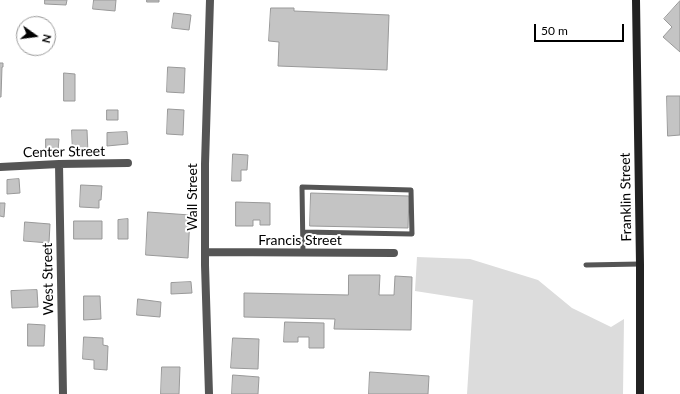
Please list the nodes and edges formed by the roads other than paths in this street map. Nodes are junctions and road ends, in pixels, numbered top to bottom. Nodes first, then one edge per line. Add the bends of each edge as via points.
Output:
1 (210, 0) edge
2 (636, 0) edge
3 (128, 163) dead end
4 (59, 164) junction
5 (0, 167) edge
6 (303, 232) junction
7 (205, 252) junction
8 (303, 253) junction
9 (394, 253) dead end
10 (640, 264) junction
11 (586, 265) dead end
12 (63, 394) edge
13 (209, 394) edge
14 (640, 394) edge

1 - 7 street, Wall Street
2 - 10 street, Franklin Street
3 - 4 street, Center Street
4 - 5 street, Center Street
4 - 12 street, West Street
6 - 6 lane via 302,188 411,190 412,234
6 - 8 lane
7 - 8 street, Francis Street
7 - 13 street, Wall Street
8 - 9 street, Francis Street
10 - 11 lane
10 - 14 street, Franklin Street

